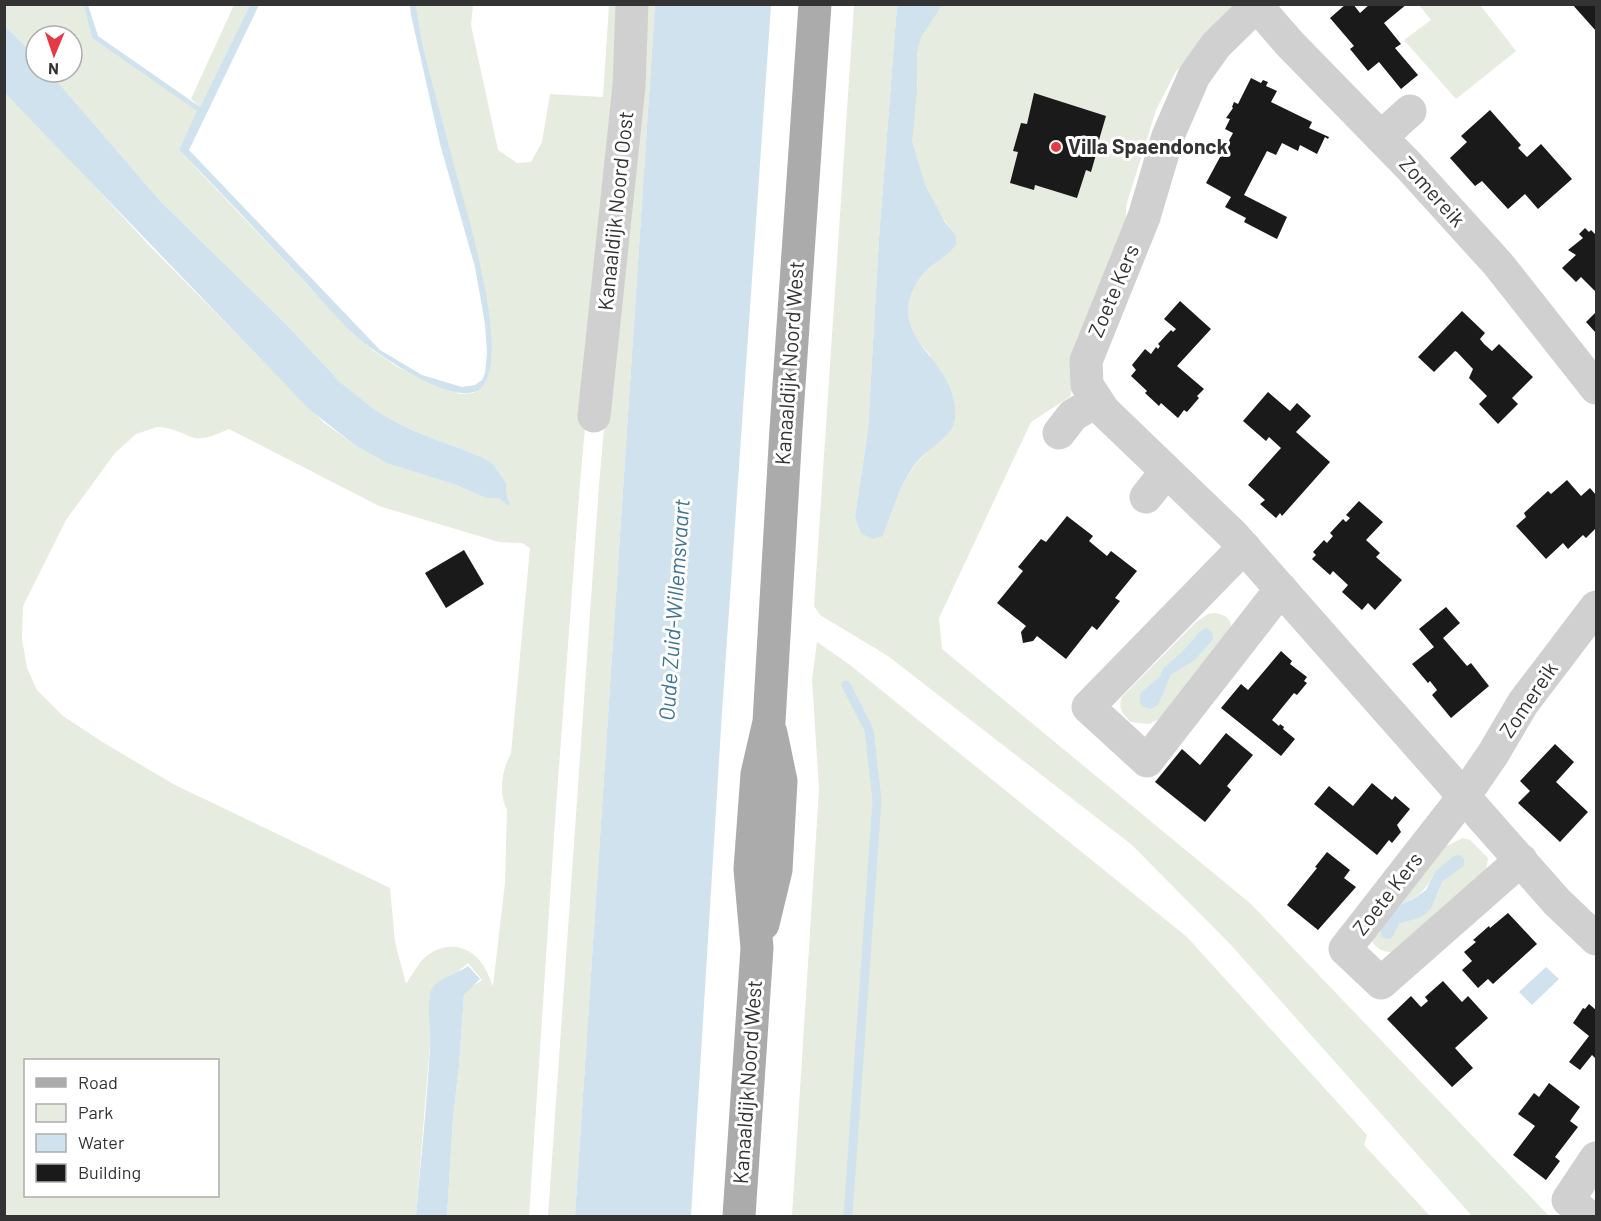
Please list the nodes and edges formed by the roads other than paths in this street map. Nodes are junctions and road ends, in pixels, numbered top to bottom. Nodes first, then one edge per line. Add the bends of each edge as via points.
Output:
1 (632, 4) edge
2 (815, 4) edge
3 (1257, 5) edge
4 (1410, 111) dead end
5 (1381, 137) junction
6 (1596, 388) edge
7 (1097, 401) junction
8 (594, 416) dead end
9 (1059, 433) dead end
10 (1166, 472) junction
11 (1146, 496) dead end
12 (1244, 547) junction
13 (1281, 589) junction
14 (1596, 607) edge
15 (1465, 795) junction
16 (1521, 860) junction
17 (1596, 939) edge
18 (1596, 1158) edge
19 (739, 1216) edge
20 (1588, 1216) edge

1 - 8 street, Kanaaldijk Noord Oost via 629,86
2 - 19 main road, Kanaaldijk Noord West via 769,722 757,774 750,868 757,948
3 - 5 street, Zomereik via 1290,45
3 - 7 street, Zoete Kers via 1216,45 1194,76 1179,107 1144,218 1086,361 1087,385
4 - 5 street
5 - 6 street, Zomereik via 1498,264
7 - 9 street via 1073,415
7 - 10 street, Zoete Kers
10 - 11 street
10 - 12 street, Zoete Kers
12 - 13 street, Zoete Kers
12 - 13 street via 1088,706 1147,761
13 - 15 street, Zoete Kers
14 - 15 street, Zomereik via 1523,703
15 - 16 street, Zoete Kers
15 - 16 street, Zoete Kers via 1345,949 1381,983
16 - 17 street, Zoete Kers
18 - 20 street via 1568,1200

